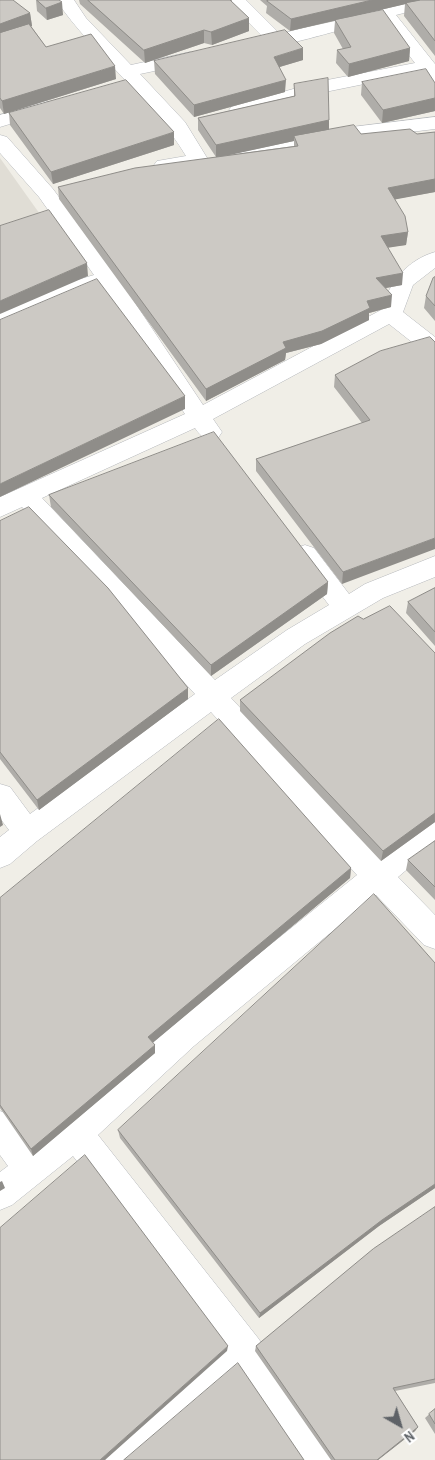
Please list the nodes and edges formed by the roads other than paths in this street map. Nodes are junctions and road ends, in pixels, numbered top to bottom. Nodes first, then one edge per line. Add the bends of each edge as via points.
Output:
1 (236, 0) edge
2 (432, 0) edge
3 (69, 1) edge
4 (385, 12) junction
5 (276, 40) junction
6 (229, 50) edge
7 (210, 54) edge
8 (431, 71) edge
9 (124, 79) junction
10 (66, 100) edge
11 (224, 114) edge
12 (0, 121) edge
13 (435, 123) edge
14 (0, 142) edge
15 (214, 159) junction
16 (144, 169) edge
17 (435, 259) edge
18 (107, 278) junction
19 (391, 314) junction
20 (0, 318) edge
21 (435, 349) edge
22 (199, 417) junction
23 (222, 448) edge
24 (25, 495) junction
25 (0, 508) edge
26 (293, 539) edge
27 (435, 566) edge
28 (345, 608) junction
29 (213, 696) junction
30 (0, 796) edge
31 (435, 828) edge
32 (27, 832) junction
33 (0, 855) edge
34 (376, 875) junction
35 (435, 935) edge
36 (0, 1127) edge
37 (76, 1133) junction
38 (29, 1168) junction
39 (0, 1193) edge
40 (245, 1351) junction
41 (124, 1460) edge
42 (320, 1460) edge

1 - 5 street
2 - 4 street
3 - 9 street via 80,22
4 - 5 street
4 - 8 street
5 - 6 street
7 - 9 street
8 - 11 street via 322,87
9 - 15 street via 187,123
10 - 12 street
13 - 15 street via 335,135
14 - 18 street via 55,191
15 - 16 street
17 - 19 street via 409,274 398,291
18 - 20 street via 69,288
18 - 22 street
19 - 21 street
19 - 22 street
22 - 23 street
22 - 24 street
24 - 25 street
24 - 29 street
26 - 28 street
27 - 28 street via 374,590
28 - 29 street via 296,637
29 - 32 street
29 - 34 street
30 - 32 street
31 - 34 street
32 - 33 street
34 - 35 street
34 - 37 street via 183,1034
36 - 38 street
37 - 38 street
37 - 40 street
38 - 39 street
40 - 41 street
40 - 42 street

